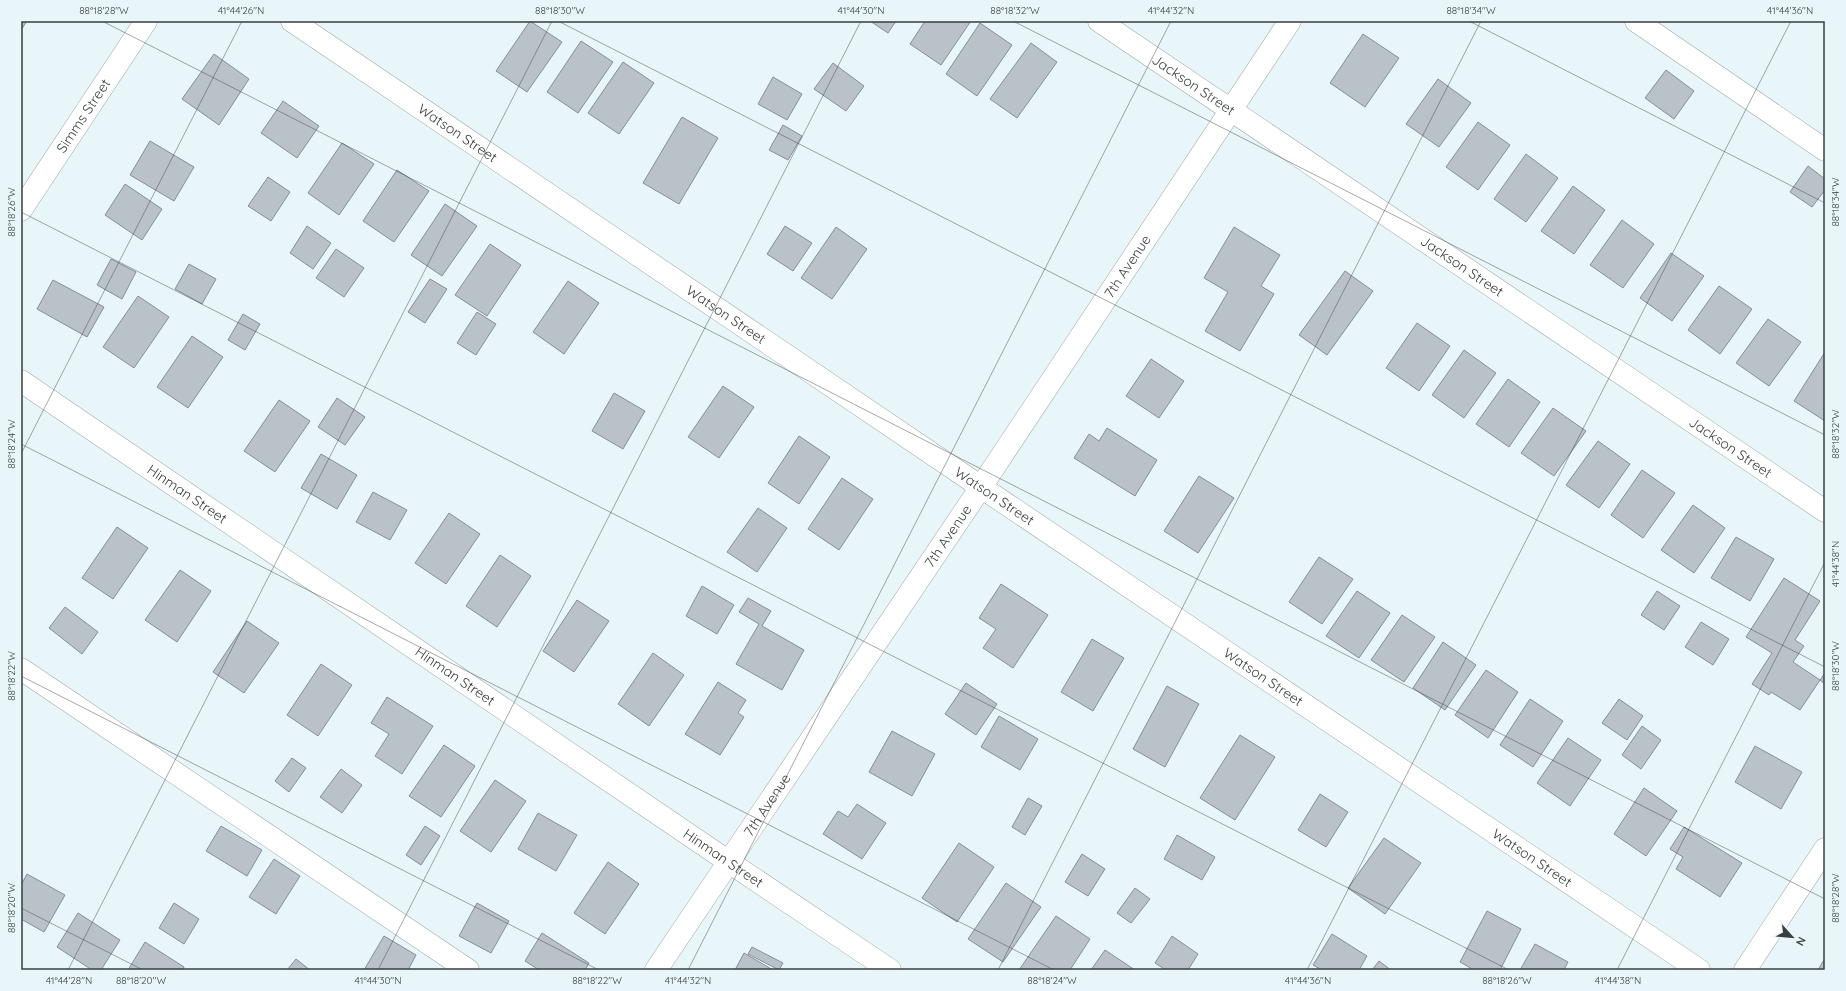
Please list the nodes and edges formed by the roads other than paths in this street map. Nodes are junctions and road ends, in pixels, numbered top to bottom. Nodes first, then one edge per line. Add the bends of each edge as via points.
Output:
1 (146, 21) edge
2 (292, 21) edge
3 (1098, 21) edge
4 (1290, 21) edge
5 (1636, 21) edge
6 (1231, 110) junction
7 (1825, 150) edge
8 (21, 210) edge
9 (21, 381) edge
10 (980, 487) junction
11 (1825, 511) edge
12 (21, 669) edge
13 (1825, 849) edge
14 (729, 862) junction
15 (468, 970) edge
16 (656, 970) edge
17 (890, 970) edge
18 (1699, 970) edge
19 (1744, 970) edge

1 - 8 street, Simms Street
2 - 10 street, Watson Street
3 - 6 street, Jackson Street
4 - 6 street, 7th Avenue
5 - 7 street
6 - 10 street, 7th Avenue
6 - 11 street, Jackson Street
9 - 14 street, Hinman Street
10 - 14 street, 7th Avenue
10 - 18 street, Watson Street
12 - 15 street
13 - 19 street
14 - 16 street, 7th Avenue
14 - 17 street, Hinman Street

